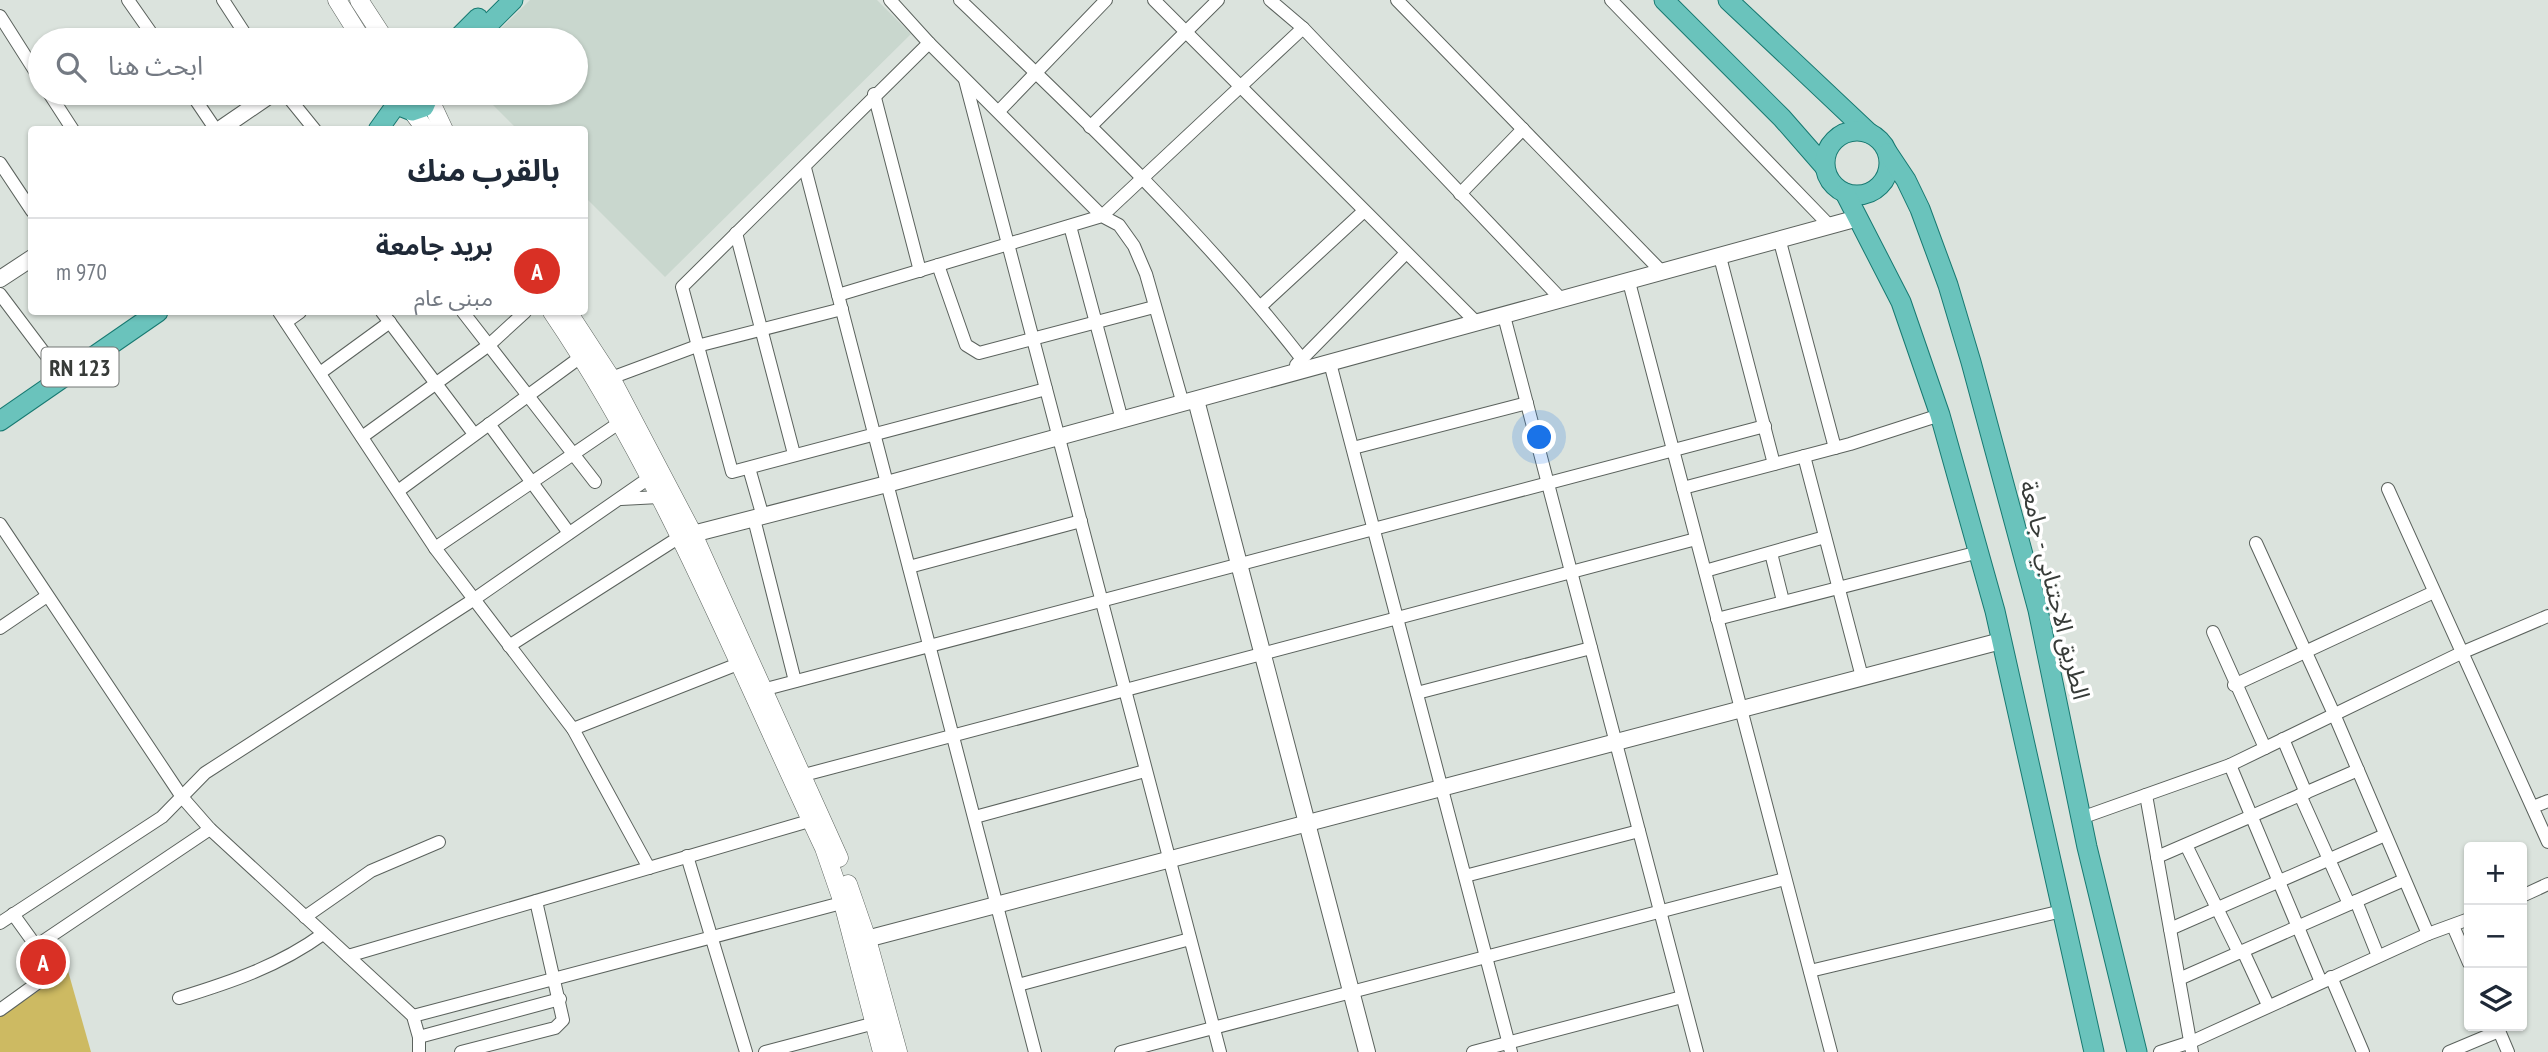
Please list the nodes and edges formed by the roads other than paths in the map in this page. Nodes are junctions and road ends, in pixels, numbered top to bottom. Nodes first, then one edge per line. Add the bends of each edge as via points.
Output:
1 (128, 0) edge
2 (223, 0) edge
3 (337, 0) edge
4 (359, 0) edge
5 (496, 0) edge
6 (513, 0) edge
7 (890, 0) edge
8 (960, 0) edge
9 (1106, 0) edge
10 (1154, 0) edge
11 (1218, 0) edge
12 (1271, 0) edge
13 (1398, 0) edge
14 (1611, 0) edge
15 (1664, 0) edge
16 (1728, 0) edge
17 (0, 16) edge
18 (373, 24) junction
19 (148, 28) edge
20 (241, 28) edge
21 (351, 28) edge
22 (368, 28) edge
23 (376, 28) edge
24 (468, 28) edge
25 (485, 28) edge
26 (1303, 28) junction
27 (1185, 32) junction
28 (929, 43) junction
29 (28, 60) edge
30 (1034, 71) junction
31 (965, 80) junction
32 (1239, 87) junction
33 (874, 94) junction
34 (57, 105) edge
35 (200, 105) edge
36 (255, 105) edge
37 (295, 105) edge
38 (402, 105) edge
39 (403, 105) edge
40 (404, 105) edge
41 (434, 105) edge
42 (999, 111) junction
43 (70, 126) edge
44 (215, 126) edge
45 (224, 126) edge
46 (312, 126) edge
47 (382, 126) edge
48 (394, 126) edge
49 (422, 126) edge
50 (442, 126) edge
51 (1090, 127) junction
52 (1523, 129) junction
53 (1868, 133) junction
54 (1888, 153) junction
55 (0, 163) edge
56 (1824, 166) junction
57 (805, 168) junction
58 (1140, 178) junction
59 (1460, 194) junction
60 (1845, 194) junction
61 (28, 205) edge
62 (1364, 211) junction
63 (1102, 216) junction
64 (1858, 218) junction
65 (1070, 226) junction
66 (1830, 226) junction
67 (736, 233) junction
68 (1779, 238) junction
69 (1008, 244) junction
70 (1406, 253) junction
71 (1720, 257) junction
72 (28, 261) edge
73 (938, 265) junction
74 (920, 271) junction
75 (1662, 272) junction
76 (0, 279) edge
77 (1629, 282) junction
78 (0, 294) edge
79 (838, 295) junction
80 (1562, 300) junction
81 (1261, 306) junction
82 (1154, 307) junction
83 (842, 309) junction
84 (152, 315) edge
85 (465, 315) edge
86 (522, 315) edge
87 (554, 315) edge
88 (570, 315) edge
89 (1504, 316) junction
90 (282, 317) edge
91 (386, 317) edge
92 (1096, 321) junction
93 (1477, 323) junction
94 (761, 330) junction
95 (1033, 338) junction
96 (489, 345) junction
97 (697, 346) junction
98 (582, 356) junction
99 (1302, 359) junction
100 (1330, 363) junction
101 (320, 373) junction
102 (1286, 375) junction
103 (611, 378) junction
104 (64, 379) junction
105 (435, 383) junction
106 (1046, 389) junction
107 (528, 396) junction
108 (1189, 402) junction
109 (1527, 403) junction
110 (1940, 415) junction
111 (1122, 420) junction
112 (0, 421) edge
113 (619, 423) junction
114 (489, 424) junction
115 (1765, 426) junction
116 (874, 432) junction
117 (474, 434) junction
118 (362, 437) junction
119 (1059, 438) junction
120 (1353, 448) junction
121 (1835, 448) junction
122 (1673, 450) junction
123 (572, 453) junction
124 (794, 454) junction
125 (1804, 456) junction
126 (1774, 464) junction
127 (749, 468) junction
128 (655, 475) junction
129 (532, 481) junction
130 (595, 482) dead end
131 (1548, 483) junction
132 (887, 484) junction
133 (1683, 488) junction
134 (2388, 489) dead end
135 (398, 491) junction
136 (659, 496) junction
137 (617, 500) junction
138 (759, 518) junction
139 (1081, 522) junction
140 (1374, 529) junction
141 (569, 533) junction
142 (2, 534) edge
143 (686, 536) junction
144 (1825, 537) junction
145 (1696, 539) junction
146 (2256, 543) dead end
147 (435, 548) junction
148 (1979, 552) junction
149 (1771, 553) junction
150 (1239, 564) junction
151 (909, 567) junction
152 (1705, 571) junction
153 (1571, 573) junction
154 (1838, 586) junction
155 (2434, 592) junction
156 (47, 596) junction
157 (473, 600) junction
158 (1101, 601) junction
159 (1783, 601) junction
160 (2548, 616) edge
161 (1397, 619) junction
162 (1717, 619) junction
163 (0, 628) edge
164 (2213, 632) dead end
165 (2001, 641) junction
166 (509, 646) junction
167 (930, 646) junction
168 (1591, 648) junction
169 (2306, 652) junction
170 (2461, 653) junction
171 (1263, 654) junction
172 (738, 664) junction
173 (1862, 677) junction
174 (795, 681) junction
175 (2234, 685) junction
176 (765, 689) junction
177 (1125, 691) junction
178 (1417, 693) junction
179 (1741, 709) junction
180 (2334, 714) junction
181 (573, 729) junction
182 (953, 736) junction
183 (2283, 739) junction
184 (1616, 742) junction
185 (2265, 748) junction
186 (2230, 765) junction
187 (2358, 770) junction
188 (1145, 771) junction
189 (804, 775) junction
190 (1441, 788) junction
191 (2303, 794) junction
192 (2146, 795) junction
193 (182, 797) junction
194 (2548, 801) edge
195 (2533, 807) junction
196 (2252, 816) junction
197 (975, 817) junction
198 (2081, 818) junction
199 (817, 819) junction
200 (1307, 823) junction
201 (210, 829) junction
202 (1639, 831) junction
203 (2385, 835) junction
204 (439, 842) dead end
205 (2548, 842) edge
206 (2186, 845) junction
207 (687, 856) junction
208 (2157, 857) junction
209 (1169, 859) junction
210 (2328, 860) junction
211 (649, 868) junction
212 (1465, 876) junction
213 (1785, 879) junction
214 (2279, 880) junction
215 (2404, 880) junction
216 (2548, 884) edge
217 (2527, 894) edge
218 (536, 901) junction
219 (848, 901) junction
220 (2352, 902) junction
221 (998, 905) junction
222 (2217, 908) junction
223 (2062, 911) junction
224 (1660, 912) junction
225 (13, 915) junction
226 (305, 917) junction
227 (2464, 921) edge
228 (0, 923) edge
229 (2298, 926) junction
230 (2453, 926) junction
231 (2170, 929) junction
232 (323, 933) junction
233 (2428, 934) junction
234 (713, 937) junction
235 (1190, 939) junction
236 (860, 941) junction
237 (36, 946) junction
238 (2464, 951) edge
239 (2241, 952) junction
240 (348, 956) junction
241 (2378, 956) junction
242 (1486, 957) junction
243 (1810, 971) junction
244 (556, 978) junction
245 (2179, 979) junction
246 (2326, 979) junction
247 (1018, 985) junction
248 (1352, 993) junction
249 (1682, 997) junction
250 (179, 998) dead end
251 (560, 999) junction
252 (2268, 1005) junction
253 (0, 1010) edge
254 (413, 1016) junction
255 (875, 1023) junction
256 (1214, 1029) junction
257 (2492, 1031) edge
258 (2499, 1031) edge
259 (419, 1037) junction
260 (1510, 1047) edge
261 (2192, 1047) edge
262 (1830, 1050) edge
263 (467, 1051) edge
264 (419, 1052) edge
265 (746, 1052) edge
266 (765, 1052) edge
267 (883, 1052) edge
268 (898, 1052) edge
269 (1035, 1052) edge
270 (1121, 1052) edge
271 (1220, 1052) edge
272 (1367, 1052) edge
273 (1473, 1052) edge
274 (1697, 1052) edge
275 (1816, 1052) edge
276 (2094, 1052) edge
277 (2137, 1052) edge
278 (2160, 1052) edge
279 (2362, 1052) edge
280 (2449, 1052) edge
281 (2508, 1052) edge

1 - 19 street
2 - 20 street
3 - 21 main road
4 - 18 main road
5 - 24 main road
6 - 25 main road
7 - 28 street
8 - 30 street
9 - 30 street
10 - 27 street
11 - 27 street
12 - 26 street
13 - 52 street
14 - 66 street
15 - 56 main road
16 - 53 main road
17 - 29 street
18 - 22 street
18 - 23 main road
26 - 32 street
26 - 59 street
27 - 32 street
27 - 51 street
28 - 31 street
28 - 33 street
30 - 42 street
30 - 51 street
31 - 42 street
31 - 69 street
32 - 58 street
32 - 62 street
33 - 57 street
33 - 74 street
34 - 43 street
35 - 44 street
36 - 45 street
37 - 46 street
38 - 47 main road
39 - 48 main road
40 - 49 main road
41 - 50 main road
42 - 63 street
51 - 58 street
52 - 59 street
52 - 75 street
53 - 54 main road via 1881,141
53 - 56 main road via 1843,134 1832,142
54 - 60 main road via 1886,177 1879,187 1857,196
54 - 198 main road, الطريق الاجتنابي - جامعة via 1914,194 1960,323 2038,610
55 - 61 street
56 - 60 main road via 1835,187
57 - 67 street
57 - 79 street
58 - 63 street
58 - 81 street
59 - 80 street
60 - 64 main road
62 - 70 street
62 - 81 street
63 - 65 street
63 - 82 street via 1119,225 1134,246
64 - 66 street
64 - 110 main road via 1900,302
65 - 69 street
65 - 92 street
66 - 68 street
67 - 94 street
67 - 97 street via 682,287
68 - 71 street
68 - 121 street
69 - 73 street
69 - 95 street
70 - 93 street
70 - 99 street
71 - 75 street
71 - 115 street
72 - 76 street
73 - 74 street
73 - 95 street via 971,351 979,353
74 - 79 street
75 - 77 street
77 - 80 street
77 - 122 street
78 - 104 street
79 - 83 street
80 - 89 street
81 - 99 street
82 - 92 street
82 - 108 street
83 - 94 street
83 - 116 street
84 - 104 main road, RN 123
85 - 96 street
86 - 96 street
87 - 98 main road
88 - 103 main road
89 - 93 street
89 - 109 street
90 - 101 street
91 - 101 street
91 - 105 street
92 - 95 street
92 - 111 street
93 - 100 street
94 - 97 street
94 - 124 street
95 - 106 street
96 - 105 street
96 - 107 street
97 - 103 street
97 - 127 street via 732,472
98 - 107 street
98 - 113 main road
99 - 102 street
100 - 102 street
100 - 120 street
101 - 118 street
102 - 108 street
103 - 128 main road
104 - 112 main road, RN 123
105 - 117 street
105 - 118 street
106 - 116 street
106 - 119 street
107 - 114 street
107 - 123 street
108 - 111 street
108 - 150 street
109 - 120 street
109 - 131 street
110 - 121 street
110 - 148 main road
111 - 119 street
113 - 123 street
113 - 128 main road
114 - 117 street
114 - 129 street
115 - 122 street
115 - 126 street
116 - 124 street
116 - 132 street
117 - 135 street
118 - 135 street
119 - 132 street
119 - 139 street
120 - 140 street
121 - 125 street
122 - 131 street
122 - 133 street
123 - 129 street
123 - 130 street
124 - 127 street
125 - 126 street
125 - 144 street
126 - 133 street
127 - 138 street
128 - 136 main road
128 - 137 street
128 - 143 main road
129 - 141 street
129 - 147 street
131 - 140 street
131 - 153 street
132 - 138 street
132 - 151 street
133 - 145 street
134 - 155 street
135 - 147 street
136 - 137 street
136 - 143 main road
137 - 141 street
138 - 143 street
138 - 174 street
139 - 151 street
139 - 158 street
140 - 150 street
140 - 161 street
141 - 157 street
142 - 156 street
143 - 166 street
143 - 172 main road
143 - 176 main road
144 - 149 street
144 - 154 street
145 - 152 street
145 - 153 street
146 - 169 street
147 - 157 street
148 - 154 street
148 - 165 main road
149 - 152 street
149 - 159 street
150 - 158 street
150 - 171 street
151 - 167 street
152 - 162 street
153 - 161 street
153 - 168 street
154 - 159 street
154 - 173 street
155 - 169 street
155 - 170 street
156 - 163 street
156 - 193 street
157 - 166 street
157 - 193 street via 205,773
158 - 167 street
158 - 177 street
159 - 162 street
160 - 170 street
161 - 171 street
161 - 178 street
162 - 179 street
164 - 175 street
165 - 173 street
165 - 223 main road
166 - 181 street
167 - 174 street
167 - 182 street
168 - 178 street
168 - 184 street
169 - 175 street
169 - 180 street
170 - 180 street
170 - 195 street
171 - 177 street
171 - 200 street
172 - 181 street
172 - 199 main road
173 - 179 street
174 - 176 street
175 - 185 street
176 - 189 main road
177 - 182 street
177 - 188 street
178 - 190 street
179 - 184 street
179 - 213 street
180 - 183 street
180 - 187 street
181 - 211 street
182 - 189 street
182 - 197 street
183 - 185 street
183 - 191 street
184 - 190 street
184 - 202 street
185 - 186 street
186 - 192 street
186 - 196 street
187 - 191 street
187 - 203 street
188 - 197 street
188 - 209 street
189 - 199 main road
190 - 200 street
190 - 212 street
191 - 196 street
191 - 210 street
192 - 198 street
192 - 208 street
193 - 201 street
193 - 225 street via 162,817
194 - 195 street
195 - 205 street
196 - 206 street
196 - 214 street
197 - 221 street
198 - 277 main road, الطريق الاجتنابي - جامعة
199 - 207 street
199 - 219 main road
200 - 209 street
200 - 248 street
201 - 226 street
201 - 237 street
202 - 212 street
202 - 224 street
203 - 210 street
203 - 215 street
204 - 226 street via 363,875
206 - 208 street
206 - 222 street
207 - 211 street
207 - 234 street
208 - 231 street
209 - 221 street
209 - 235 street
210 - 214 street
210 - 220 street
211 - 218 street
212 - 242 street
213 - 224 street
213 - 243 street
214 - 222 street
214 - 229 street
215 - 220 street
215 - 233 street
216 - 217 street
218 - 240 street
218 - 244 street
219 - 234 street
219 - 236 main road
220 - 229 street
220 - 241 street
221 - 236 street
221 - 247 street
222 - 231 street
222 - 239 street
223 - 243 street
223 - 276 main road
224 - 242 street
224 - 249 street
225 - 228 street
225 - 237 street
226 - 232 street
227 - 230 street
229 - 239 street
229 - 246 street
230 - 233 street
230 - 238 street
231 - 245 street
232 - 240 street
232 - 250 street via 269,967
233 - 241 street
234 - 244 street
234 - 265 street
235 - 247 street
235 - 256 street
236 - 255 main road
236 - 268 main road
237 - 253 street via 54,971
239 - 245 street
239 - 252 street
240 - 254 street
241 - 246 street
242 - 248 street
242 - 260 street
243 - 262 street
244 - 251 street
244 - 254 street
245 - 261 street
246 - 252 street
246 - 279 street
247 - 269 street
248 - 256 street
248 - 272 street
249 - 260 street
249 - 274 street
251 - 259 street
251 - 263 street via 563,1020 555,1028
252 - 261 street
254 - 259 street
255 - 266 street
255 - 267 main road
256 - 270 street
256 - 271 street
257 - 280 street
258 - 281 street
259 - 264 street
260 - 273 street
261 - 278 street
262 - 275 street

